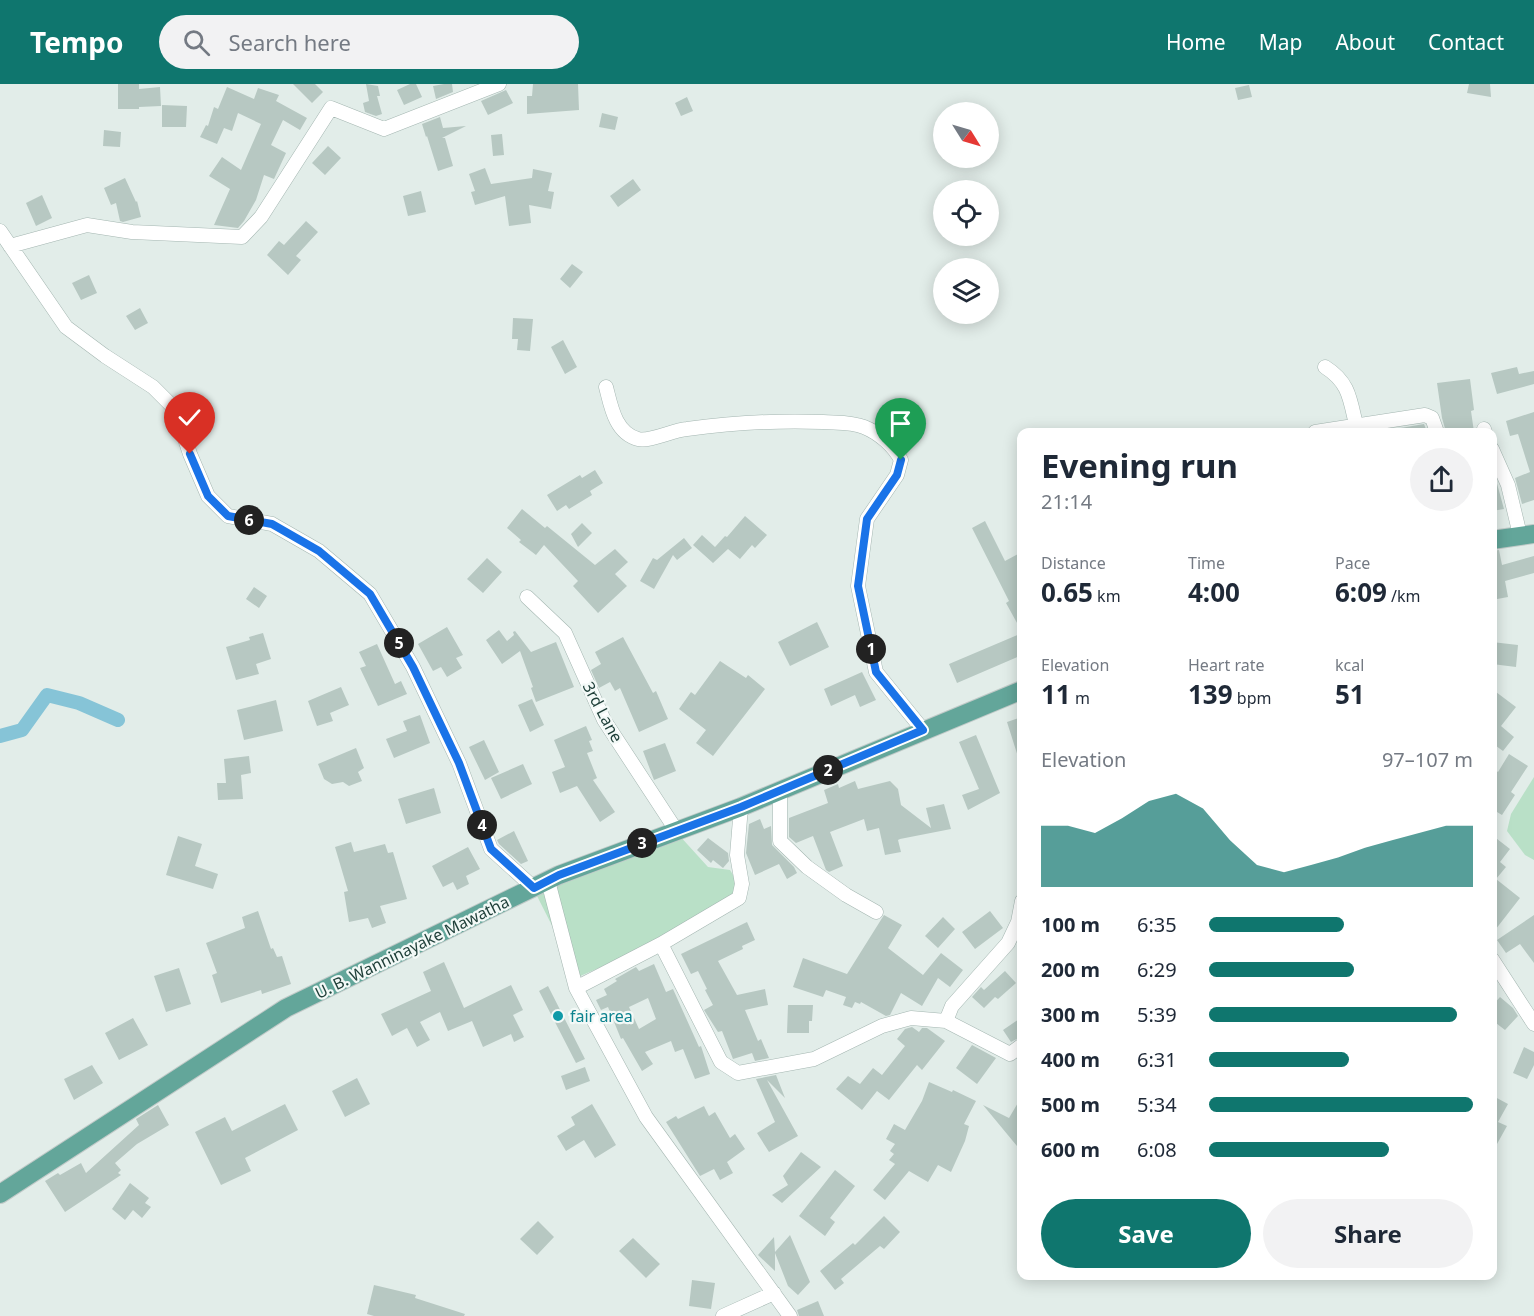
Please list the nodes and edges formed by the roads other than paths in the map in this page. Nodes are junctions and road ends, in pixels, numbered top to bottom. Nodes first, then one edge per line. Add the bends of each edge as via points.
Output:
1 (499, 84) edge
2 (0, 231) edge
3 (10, 246) junction
4 (1325, 367) dead end
5 (606, 387) dead end
6 (1356, 425) junction
7 (1338, 428) edge
8 (1436, 428) edge
9 (1497, 460) edge
10 (1527, 534) edge
11 (1497, 539) edge
12 (528, 597) dead end
13 (1017, 692) edge
14 (923, 730) junction
15 (780, 790) junction
16 (741, 807) junction
17 (676, 830) junction
18 (541, 884) junction
19 (876, 912) dead end
20 (1017, 924) edge
21 (661, 944) junction
22 (1497, 967) edge
23 (576, 988) junction
24 (946, 1021) junction
25 (1534, 1024) edge
26 (1017, 1049) edge
27 (0, 1194) edge
28 (774, 1293) junction
29 (723, 1316) edge
30 (790, 1316) edge

1 - 3 street via 384,129 331,108 261,217 242,237 132,232 87,225
2 - 3 street
3 - 18 street via 66,327 153,387 175,409 208,496 228,516 272,524 319,551 370,594 413,667 459,763 491,849
4 - 6 street via 1346,386
5 - 14 street via 618,424 638,439 685,429 783,421 848,423 865,427 890,444 901,460 897,475 867,519 858,586 876,672
6 - 7 street
6 - 8 street via 1425,415 1432,418
9 - 10 street
10 - 11 main road
12 - 17 street, 3rd Lane via 566,633 604,720
13 - 14 main road, U. B. Wanninayake Mawatha
14 - 15 main road, U. B. Wanninayake Mawatha
15 - 16 main road, U. B. Wanninayake Mawatha
15 - 19 street via 780,841 807,867
16 - 17 main road, U. B. Wanninayake Mawatha
16 - 21 street via 739,898
17 - 18 main road, U. B. Wanninayake Mawatha
18 - 23 street
18 - 27 main road, U. B. Wanninayake Mawatha via 286,1008
20 - 24 street via 1008,943 952,1006
21 - 23 street
21 - 24 street via 721,1062 738,1073 814,1059 882,1026 911,1018
22 - 25 street
23 - 28 street via 646,1117
24 - 26 street via 1010,1054
28 - 29 street
28 - 30 street

